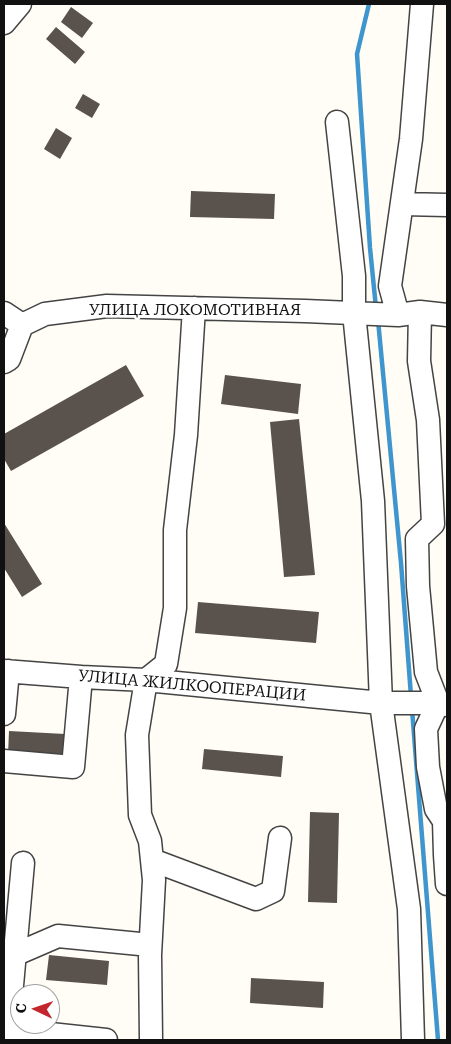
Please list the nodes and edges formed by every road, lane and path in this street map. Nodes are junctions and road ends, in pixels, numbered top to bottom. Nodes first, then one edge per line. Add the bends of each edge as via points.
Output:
1 (20, 4) edge
2 (422, 4) edge
3 (4, 23) edge
4 (337, 122) dead end
5 (402, 204) junction
6 (447, 205) edge
7 (194, 308) junction
8 (420, 312) junction
9 (354, 313) junction
10 (398, 315) junction
11 (447, 315) edge
12 (13, 319) edge
13 (4, 362) edge
14 (6, 671) edge
15 (81, 678) junction
16 (146, 680) junction
17 (381, 703) junction
18 (443, 704) edge
19 (4, 714) edge
20 (4, 761) edge
21 (280, 838) dead end
22 (152, 860) junction
23 (23, 863) dead end
24 (447, 884) edge
25 (150, 945) junction
26 (14, 955) junction
27 (6, 1030) edge
28 (106, 1040) edge
29 (151, 1040) edge
30 (413, 1040) edge

1 - 3 street
2 - 5 street
4 - 9 street via 354,276
5 - 6 street
5 - 10 street via 390,286
7 - 9 street, УЛИЦА ЛОКОМОТИВНАЯ
7 - 12 street, УЛИЦА ЛОКОМОТИВНАЯ via 107,306
7 - 16 street via 186,436 175,530 175,608 166,664
8 - 10 street
8 - 11 street
8 - 18 street via 419,360 428,420 433,524 417,539 418,586 426,672
9 - 10 street, УЛИЦА ЛОКОМОТИВНАЯ
9 - 17 street via 373,500
12 - 13 street, УЛИЦА ЛОКОМОТИВНАЯ via 8,359
14 - 15 street, УЛИЦА ЖИЛКООПЕРАЦИИ
14 - 19 street
15 - 16 street, УЛИЦА ЖИЛКООПЕРАЦИИ
15 - 20 street via 73,767
16 - 17 street, УЛИЦА ЖИЛКООПЕРАЦИИ
16 - 22 street via 137,744 140,815 150,841
17 - 18 street, УЛИЦА ЖИЛКООПЕРАЦИИ
17 - 30 street via 409,909
18 - 24 street via 426,729 428,767 436,809 444,821
21 - 22 street via 273,891 256,899
22 - 25 street
23 - 26 street
25 - 26 street via 58,936
25 - 29 street
26 - 27 street
27 - 28 street

